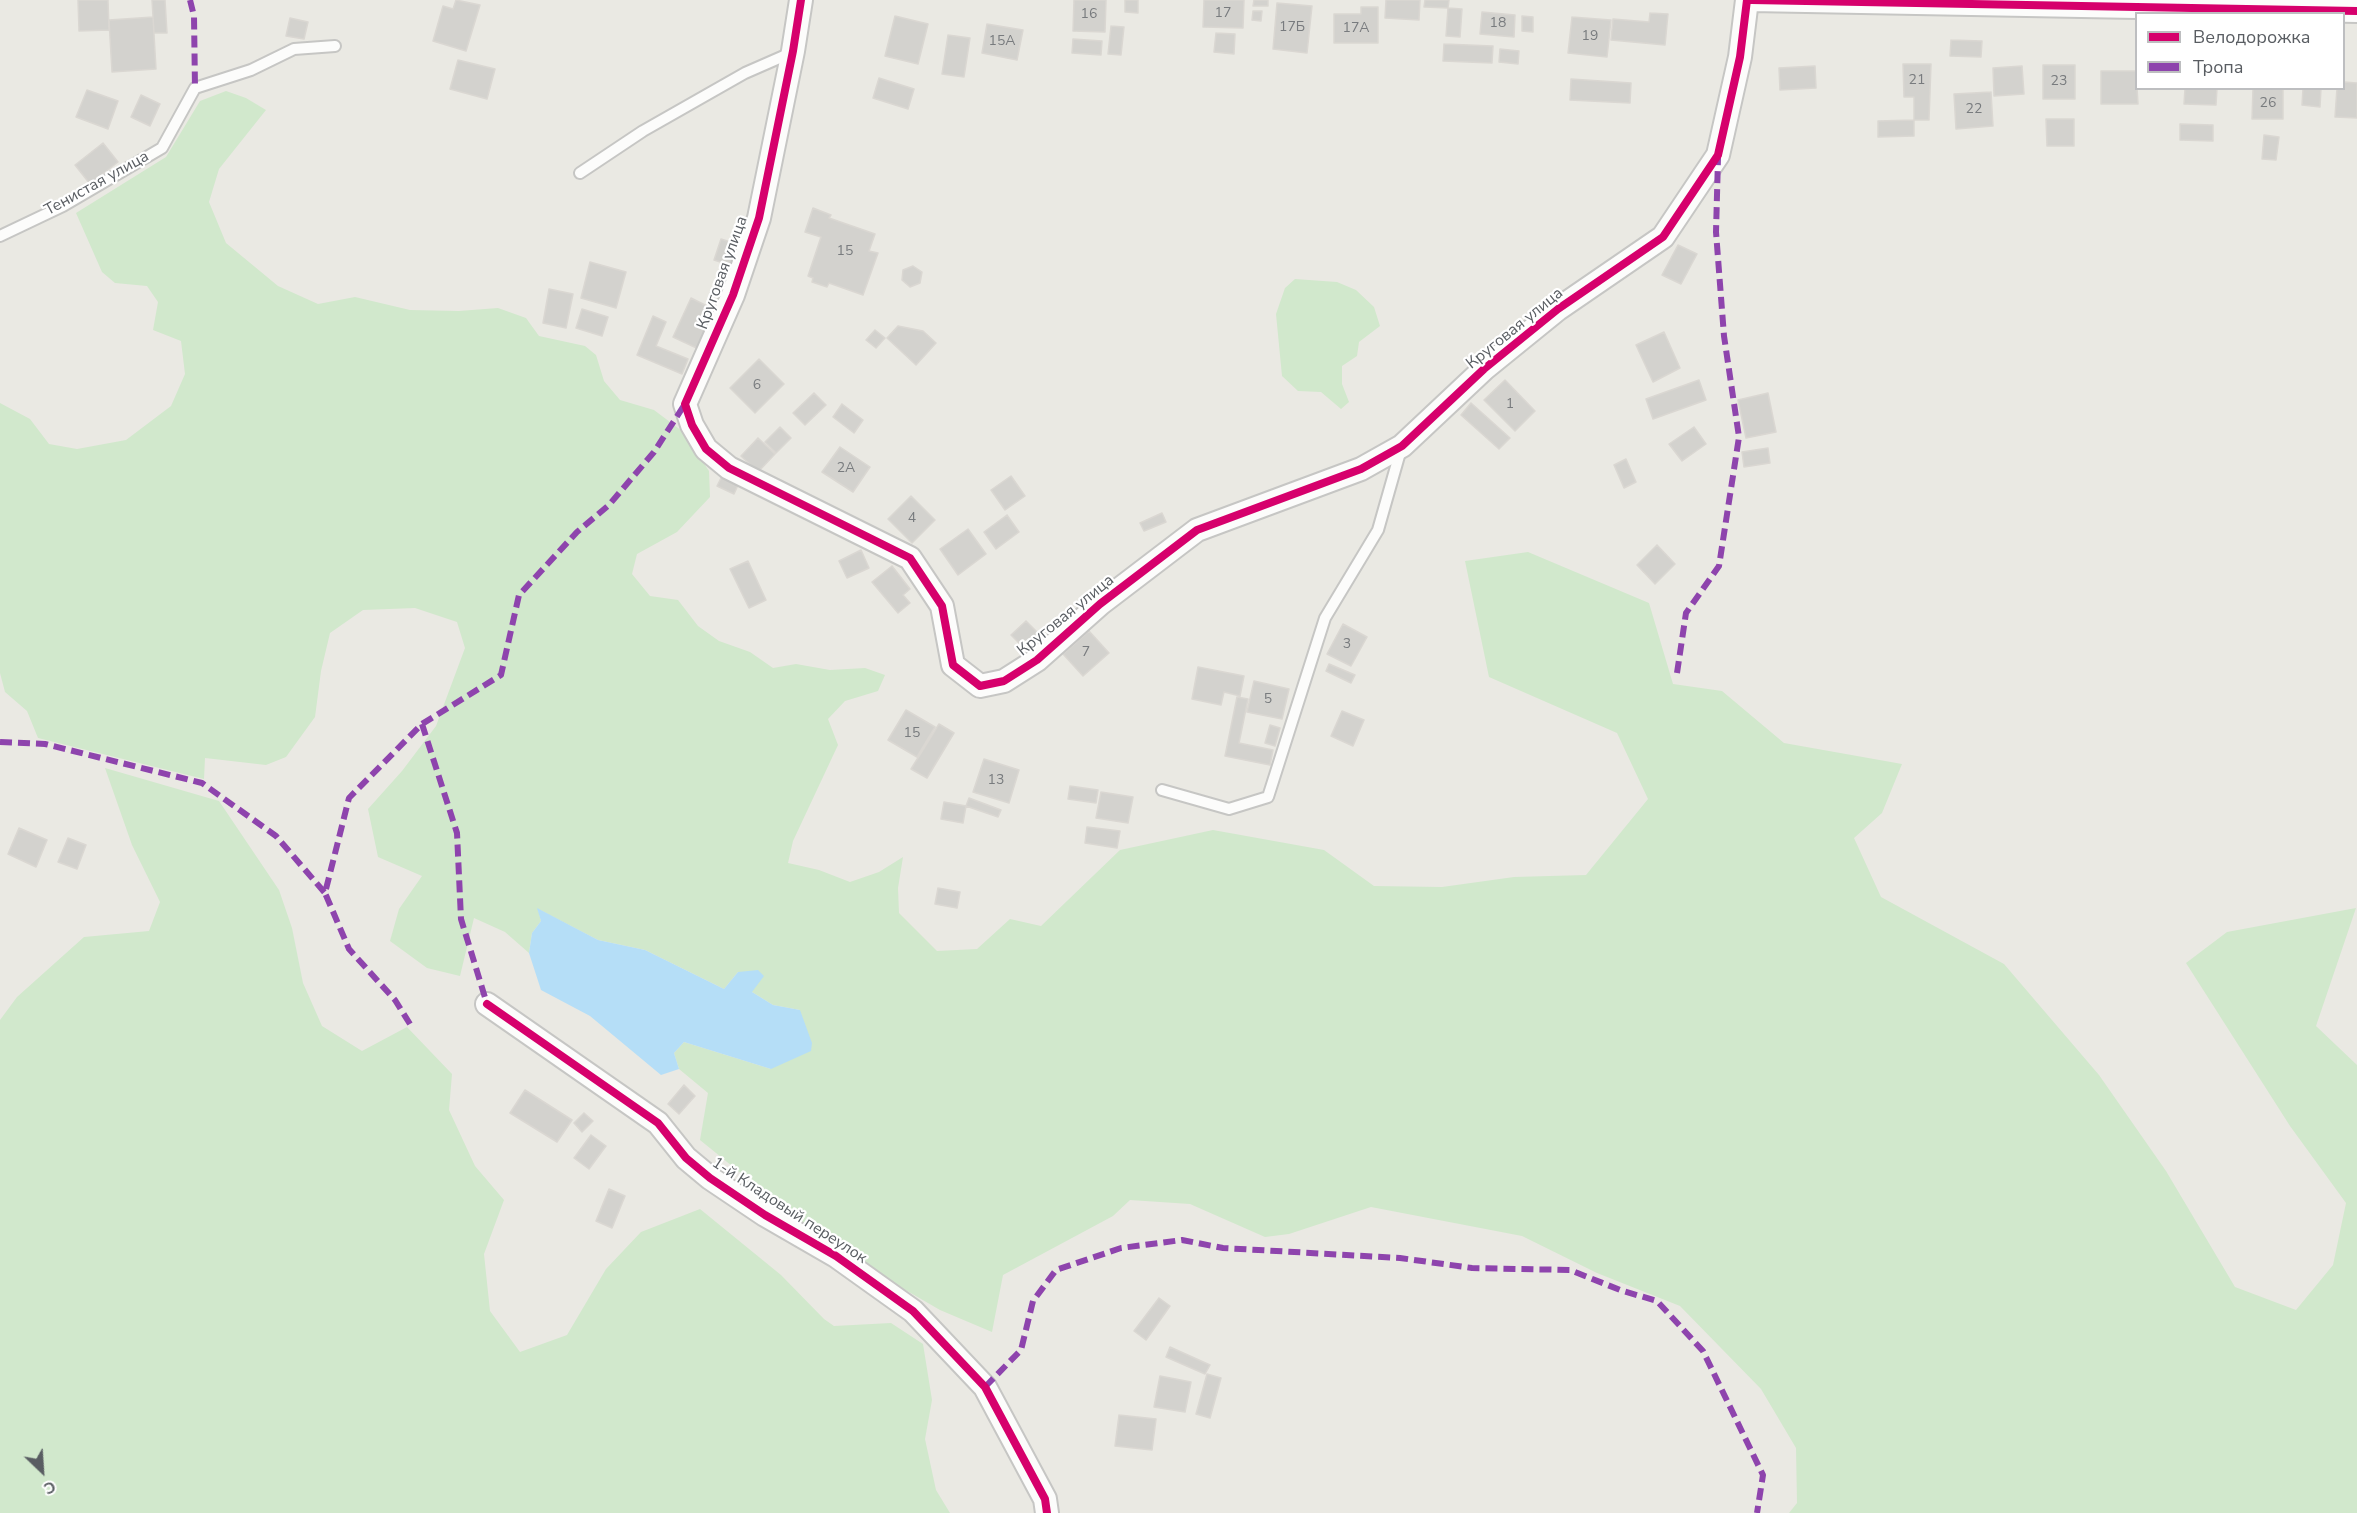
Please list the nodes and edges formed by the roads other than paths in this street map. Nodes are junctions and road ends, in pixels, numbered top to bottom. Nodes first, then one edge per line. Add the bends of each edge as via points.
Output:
1 (801, 0) edge
2 (1749, 0) edge
3 (2357, 11) edge
4 (335, 46) dead end
5 (793, 51) junction
6 (580, 173) dead end
7 (0, 236) edge
8 (1402, 446) junction
9 (1162, 790) dead end
10 (487, 1004) dead end
11 (1047, 1513) edge

1 - 5 street, Круговая улица
2 - 3 street
2 - 8 street, Круговая улица via 1718,155 1663,237 1558,309 1484,369
4 - 7 lane, Тенистая улица via 294,49 195,88 162,148 63,206
5 - 6 lane via 745,73
5 - 8 street, Круговая улица via 759,218 733,295 685,404 706,448 729,468 910,558 942,606 953,665 980,686 1004,681 1037,660 1100,604 1197,530 1360,469
8 - 9 lane via 1378,530 1325,618 1268,797 1229,809
10 - 11 street, 1-й Кладовый переулок via 658,1123 686,1158 710,1178 836,1256 913,1311 986,1387 1045,1499

